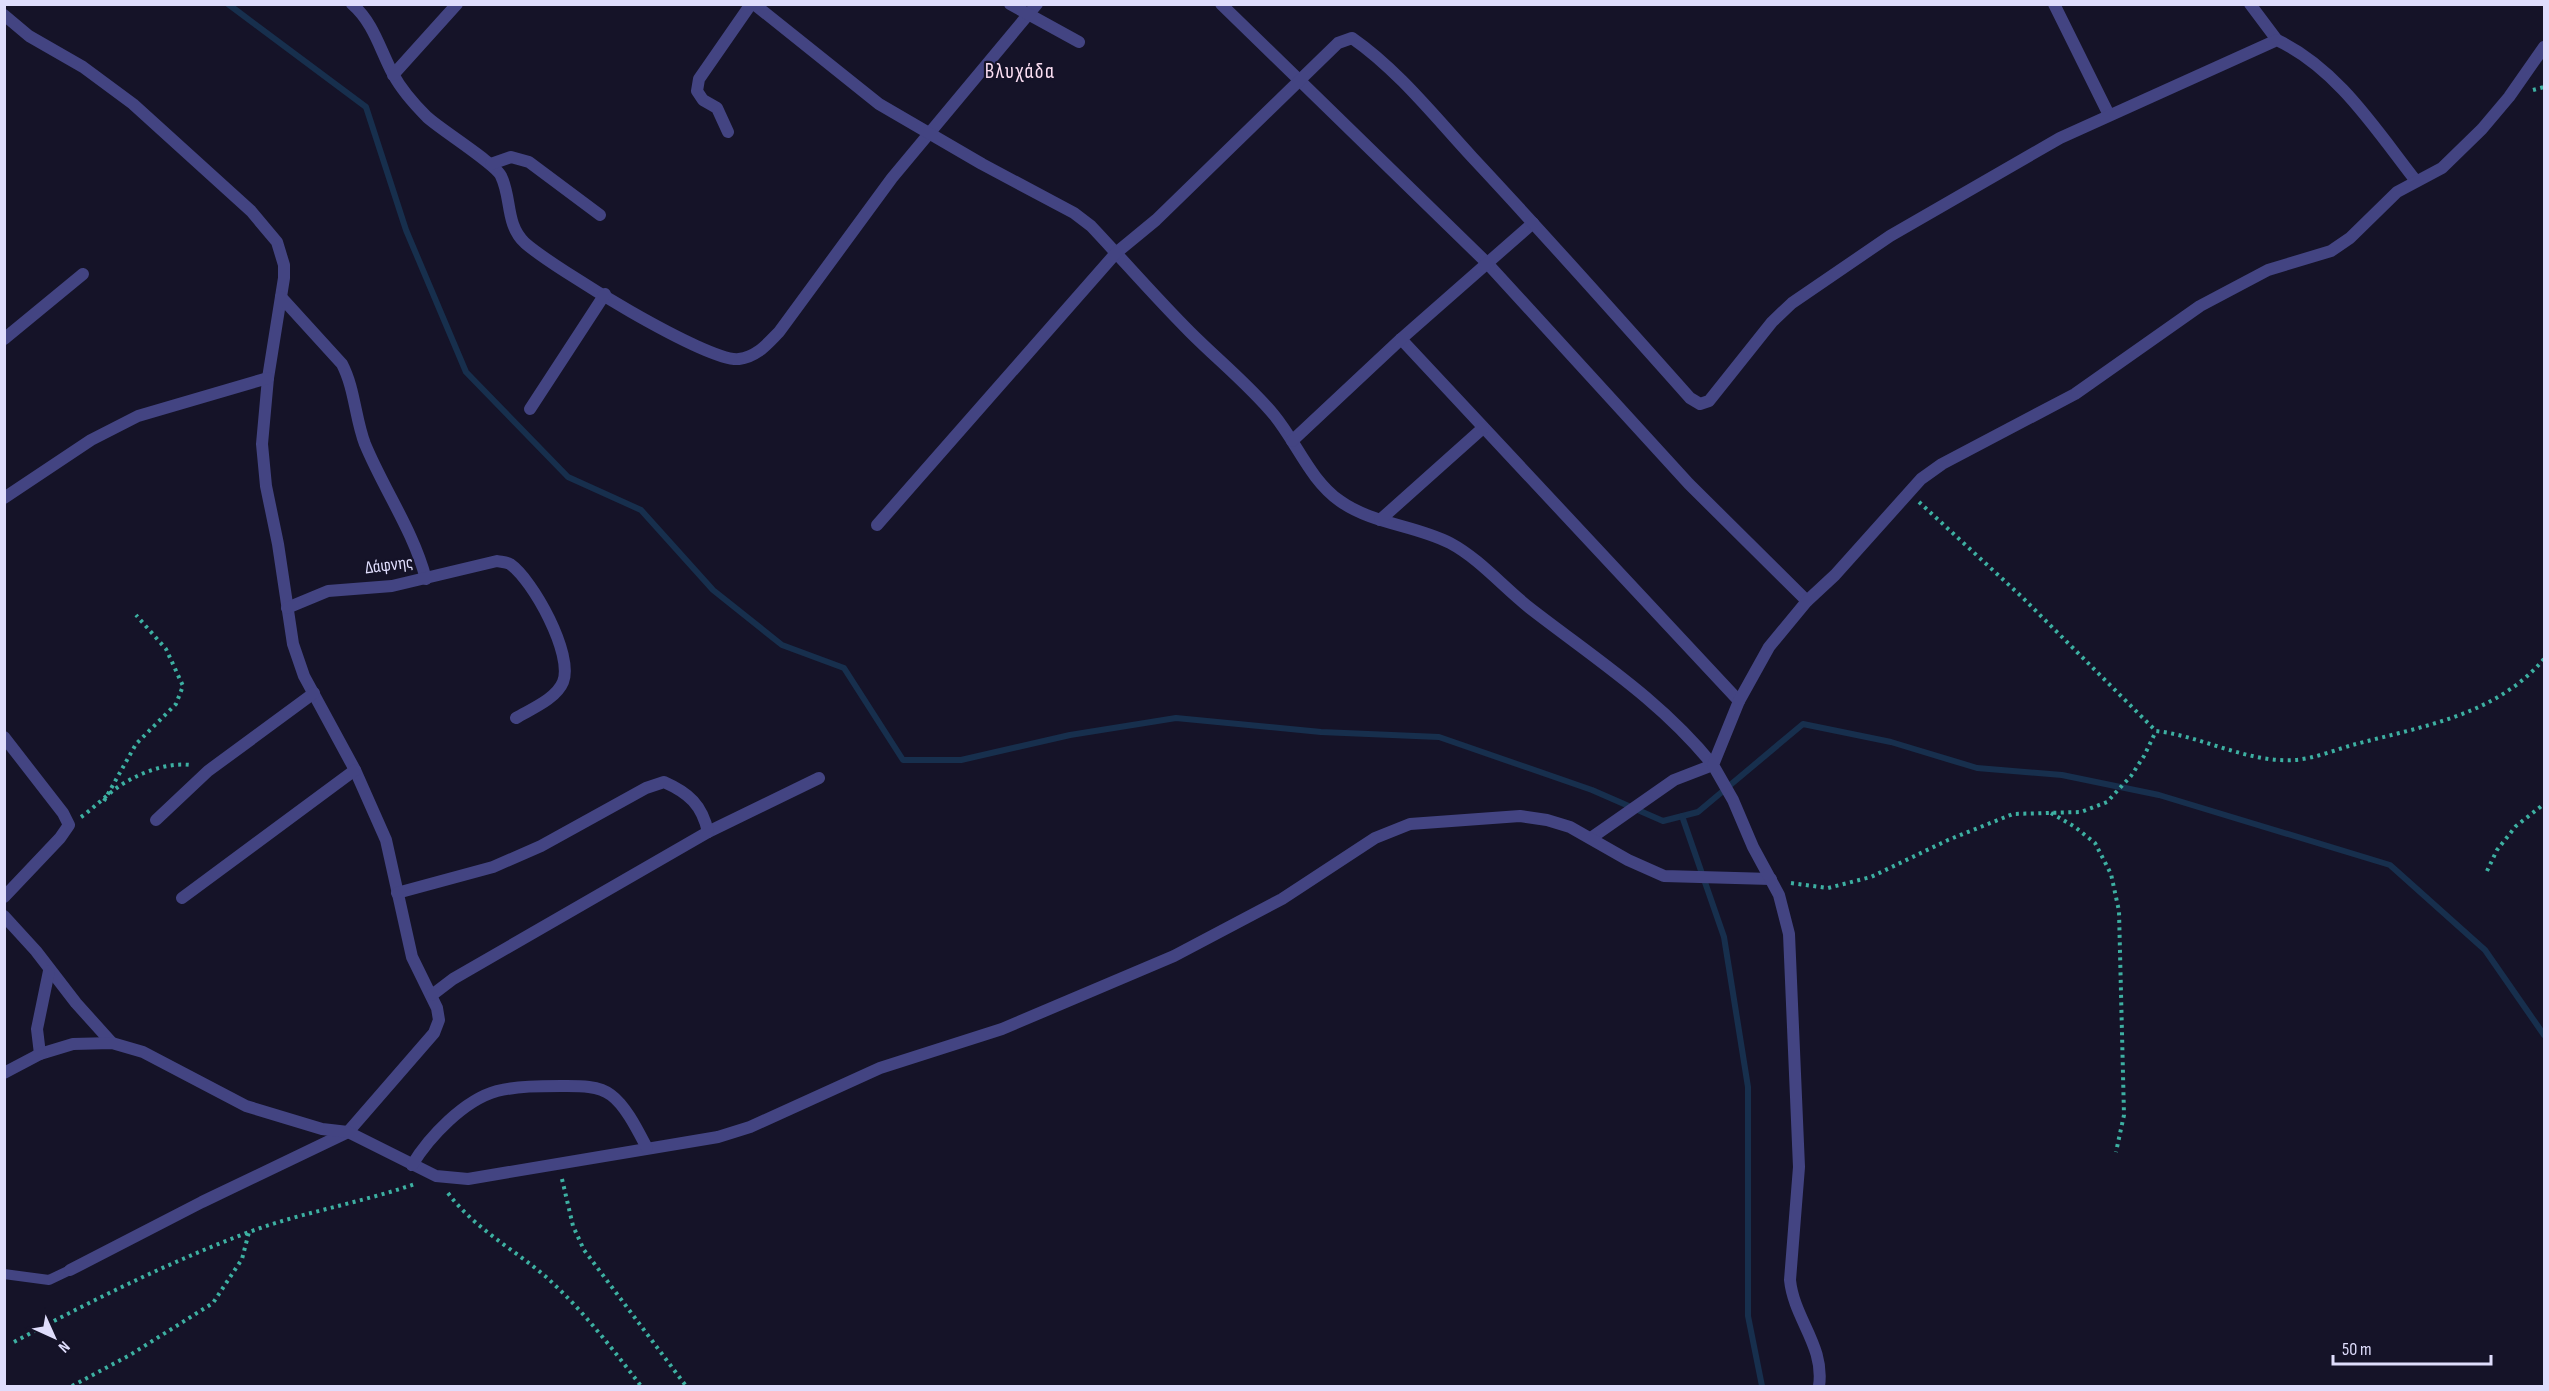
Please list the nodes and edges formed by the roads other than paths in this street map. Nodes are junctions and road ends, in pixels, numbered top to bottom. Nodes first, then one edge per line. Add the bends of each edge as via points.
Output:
1 (352, 4) edge
2 (457, 4) edge
3 (753, 4) edge
4 (1010, 4) edge
5 (1037, 4) edge
6 (1221, 4) edge
7 (2054, 4) edge
8 (2250, 4) edge
9 (4, 15) edge
10 (1026, 16) junction
11 (2277, 40) junction
12 (1079, 42) dead end
13 (2544, 47) edge
14 (393, 75) junction
15 (1297, 81) junction
16 (2109, 115) junction
17 (728, 132) dead end
18 (930, 133) junction
19 (491, 164) junction
20 (2416, 181) junction
21 (600, 215) dead end
22 (1533, 223) junction
23 (1116, 253) junction
24 (1487, 263) junction
25 (83, 274) dead end
26 (604, 294) junction
27 (281, 297) junction
28 (4, 339) edge
29 (1401, 339) junction
30 (268, 378) junction
31 (530, 409) dead end
32 (1483, 428) junction
33 (1292, 441) junction
34 (4, 498) edge
35 (1380, 520) junction
36 (876, 525) dead end
37 (426, 579) junction
38 (1807, 601) junction
39 (287, 608) junction
40 (314, 693) junction
41 (1739, 700) junction
42 (516, 718) dead end
43 (4, 737) edge
44 (1713, 765) junction
45 (355, 770) junction
46 (819, 778) dead end
47 (156, 820) dead end
48 (708, 832) junction
49 (1591, 838) junction
50 (1771, 879) junction
51 (397, 893) junction
52 (4, 897) edge
53 (182, 898) dead end
54 (4, 916) edge
55 (49, 971) junction
56 (432, 995) junction
57 (112, 1043) junction
58 (40, 1054) junction
59 (4, 1073) edge
60 (348, 1132) junction
61 (647, 1148) junction
62 (412, 1165) junction
63 (70, 1270) joint
64 (4, 1274) edge
65 (1818, 1386) edge

1 - 14 street via 382,46
2 - 14 street
3 - 17 street via 699,79 697,91 717,108
3 - 18 street via 853,85
4 - 10 street
5 - 10 street
6 - 15 street
7 - 16 street
8 - 11 street
9 - 27 street via 29,36 83,67 133,104 270,230 281,254
10 - 12 street
10 - 18 street
11 - 16 street
11 - 20 street via 2302,54 2346,93
13 - 20 street via 2510,98 2482,129 2442,168
14 - 19 street via 427,117
15 - 22 street via 1338,43 1352,38 1410,90
15 - 23 street via 1156,220
15 - 24 street
16 - 22 street via 1985,179 1890,236 1792,303 1704,404 1690,398
18 - 23 street via 1074,213
18 - 26 street via 892,178 779,332 757,354 739,359 716,356
19 - 21 street via 511,157 529,162
19 - 26 street via 501,176 511,221 525,242
20 - 38 street via 2397,192 2331,251 2268,270 2200,306 2075,394 1942,464 1907,492 1870,537
22 - 24 street
23 - 33 street via 1260,399
23 - 36 street
24 - 29 street
24 - 38 street via 1689,484
25 - 28 street
26 - 31 street
27 - 30 street
27 - 37 street via 342,364 363,440 408,529
29 - 32 street
29 - 33 street
30 - 34 street via 138,416 91,440
30 - 39 street via 263,464
32 - 35 street
32 - 41 street
33 - 35 street via 1301,458 1338,500
35 - 44 street via 1451,543 1473,558 1530,608 1666,713
37 - 39 street, Δάφνης via 328,591
37 - 42 street, Δάφνης via 497,561 508,563 528,585 551,625 566,670 562,685 551,696
38 - 41 street via 1770,647
39 - 40 street via 293,644
40 - 45 street
40 - 47 street via 208,771
41 - 44 street
43 - 52 street via 69,825
44 - 49 street via 1674,780
44 - 50 street
45 - 51 street via 386,840
45 - 53 street
46 - 48 street
48 - 51 street via 696,801 680,788 664,782 522,855 493,867
48 - 56 street via 453,979
49 - 50 street via 1664,876
49 - 61 street via 1559,823 1520,816 1410,824 1392,830 1214,937 1054,1008 965,1042 880,1068 750,1127 718,1137
50 - 65 street via 1789,934 1794,1006 1799,1167 1790,1281 1792,1297 1819,1359
51 - 56 street via 412,957
54 - 55 street
55 - 57 street
55 - 58 street via 37,1029
56 - 60 street via 439,1020 434,1033
57 - 58 street via 73,1044
57 - 60 street via 143,1052 246,1106 322,1129
58 - 59 street
60 - 62 street
60 - 63 street
61 - 62 street via 468,1179 436,1176
61 - 62 street via 611,1095 596,1088 526,1086 495,1092 472,1103 426,1143
63 - 64 lane via 50,1280

